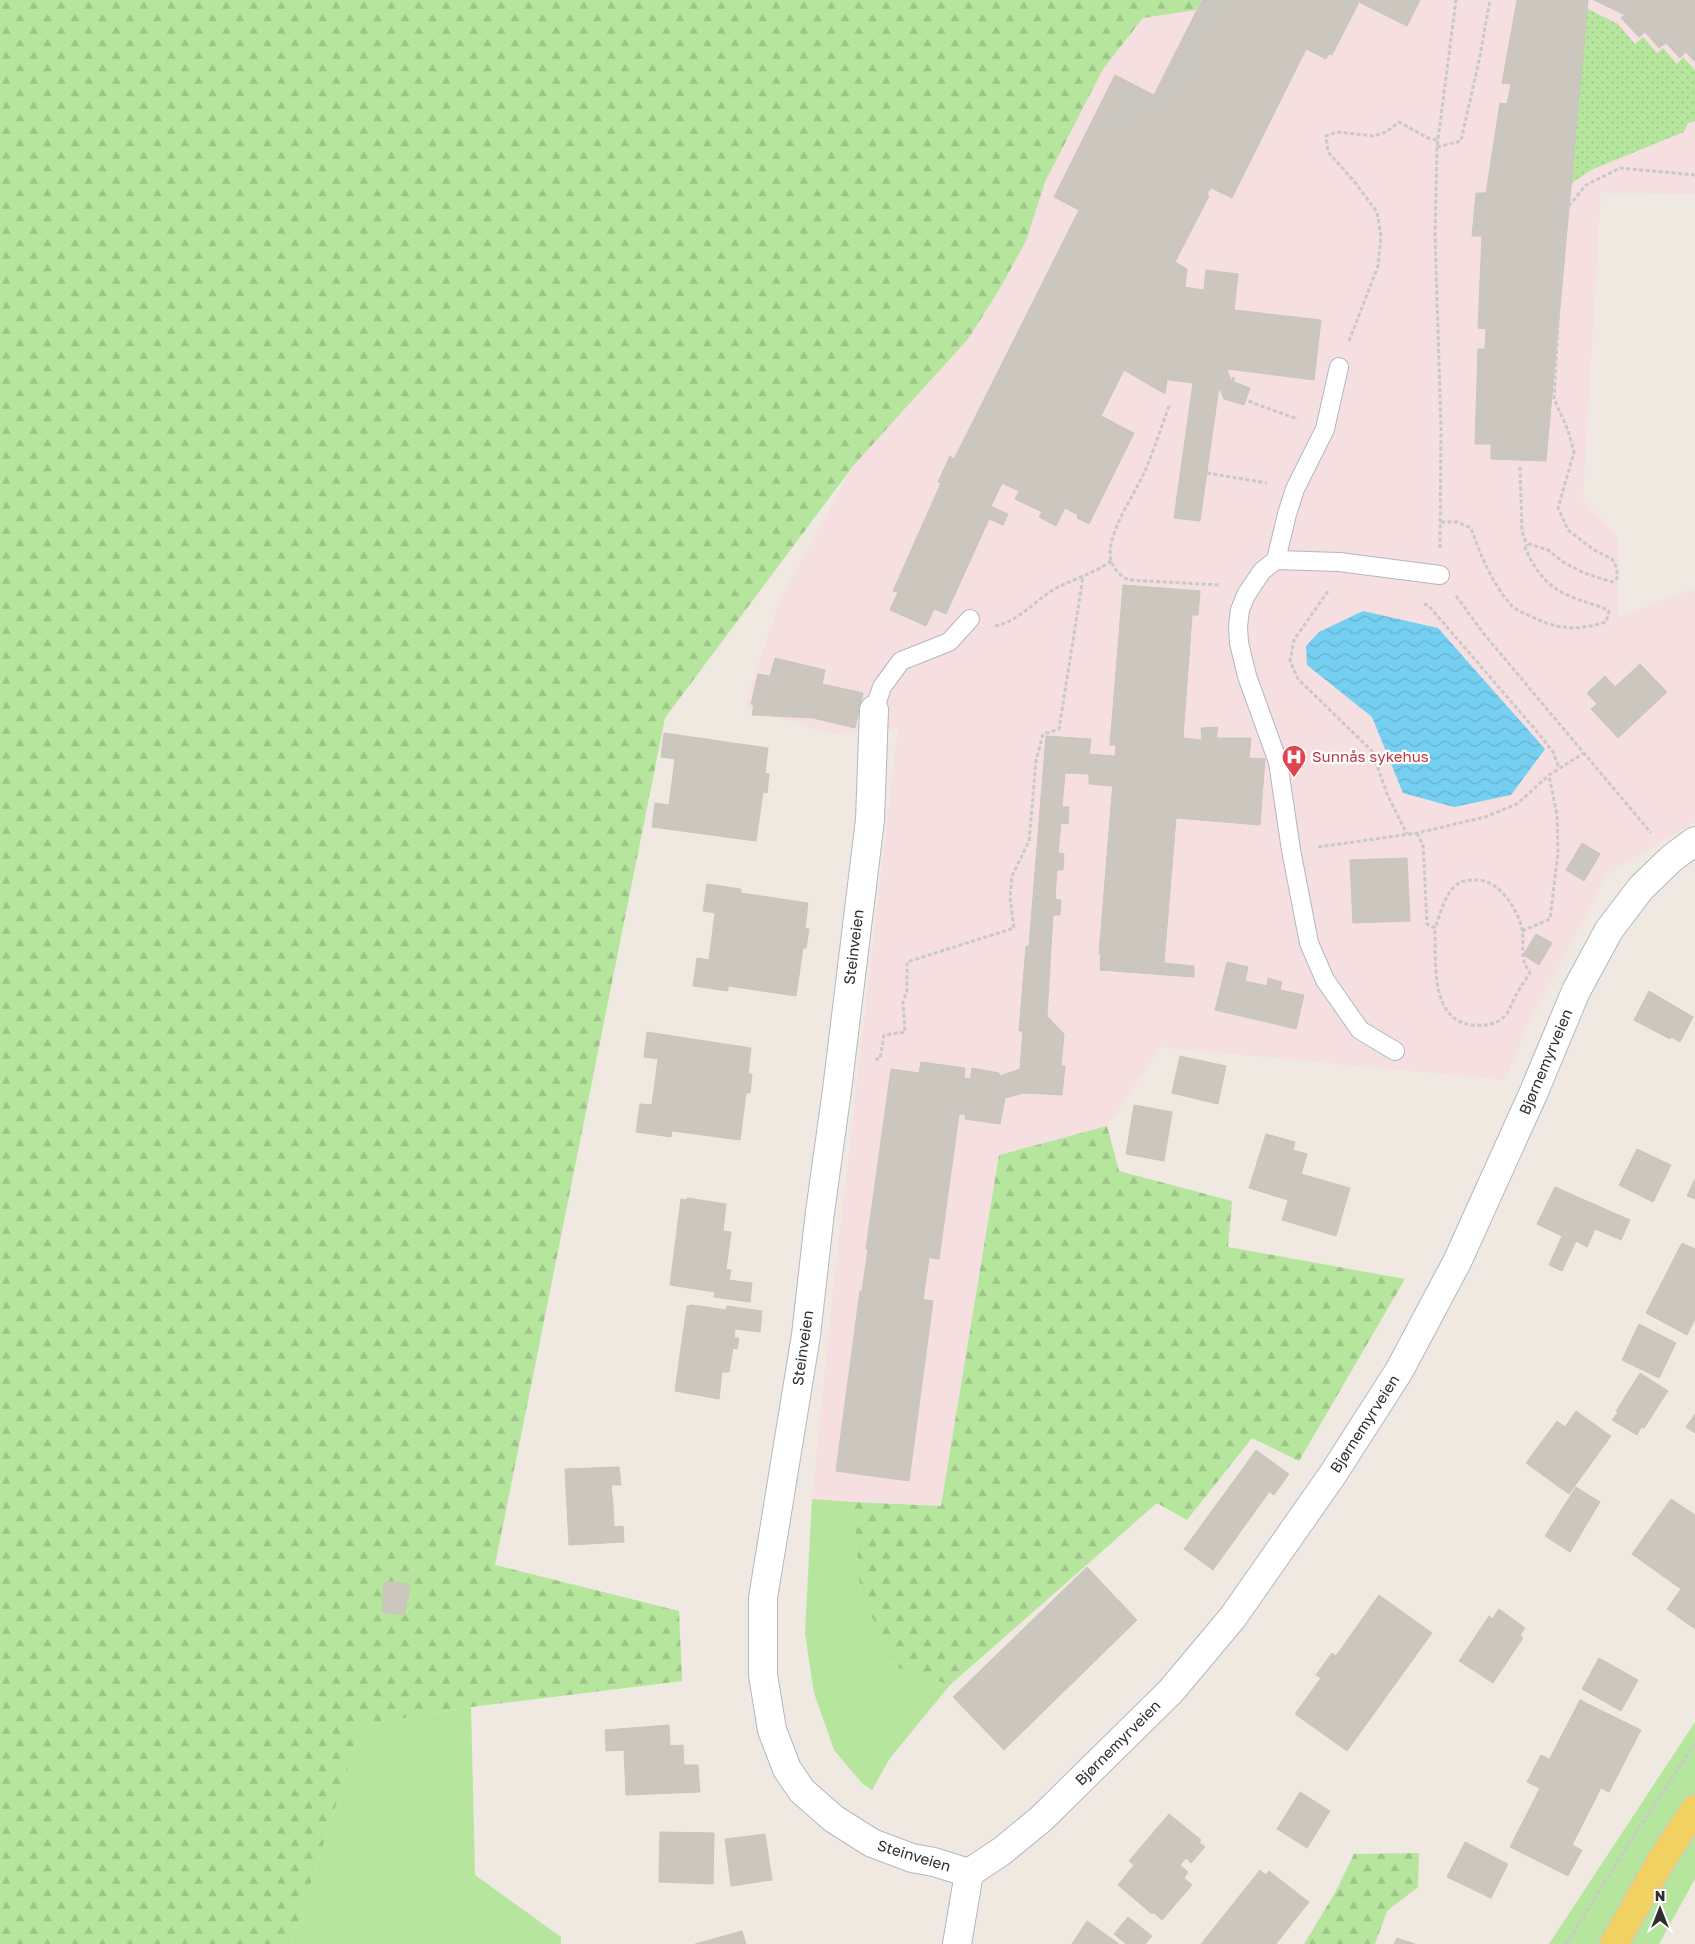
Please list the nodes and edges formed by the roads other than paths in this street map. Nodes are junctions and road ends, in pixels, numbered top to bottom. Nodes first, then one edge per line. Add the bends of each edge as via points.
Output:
1 (1339, 368) road end
2 (1276, 560) junction
3 (1440, 575) road end
4 (970, 618) road end
5 (874, 710) joint
6 (1695, 841) edge
7 (1394, 1051) dead end
8 (1695, 1809) edge
9 (969, 1873) junction
10 (957, 1944) edge
11 (1614, 1944) edge

1 - 2 lane via 1325,429 1295,489
2 - 3 lane via 1339,562
2 - 7 lane via 1262,571 1246,595 1240,610 1239,643 1247,676 1278,762 1290,850 1309,943 1325,980 1360,1030
4 - 5 lane via 948,642 901,661 882,687
5 - 9 street, Steinveien via 870,820 841,1056 806,1335 763,1598 763,1675 772,1730 802,1791 834,1819 872,1843 912,1858
6 - 9 street, Bjørnemyrveien via 1672,858 1642,888 1604,939 1576,991 1456,1262 1399,1371 1334,1474 1234,1617 1171,1690 1041,1818 1002,1851
8 - 11 main road via 1661,1860
9 - 10 street

